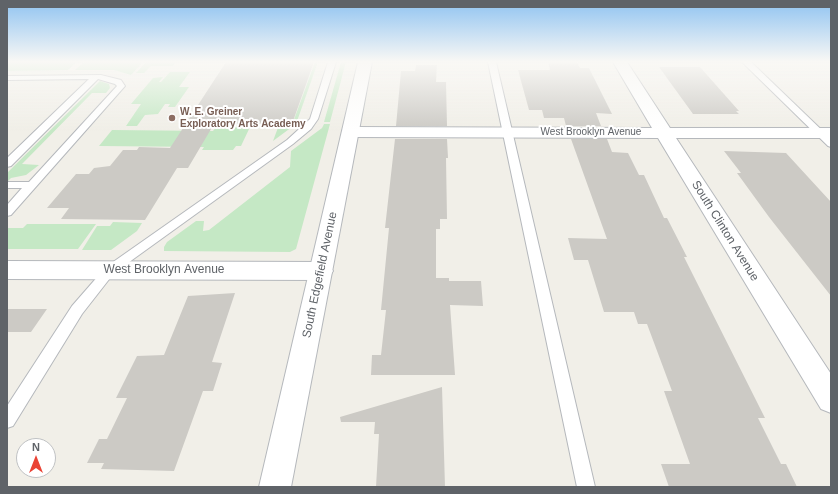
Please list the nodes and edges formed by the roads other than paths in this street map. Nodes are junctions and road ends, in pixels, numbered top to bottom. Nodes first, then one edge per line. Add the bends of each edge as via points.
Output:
1 (88, 85) edge
2 (120, 85) edge
3 (325, 85) edge
4 (361, 85) edge
5 (497, 85) edge
6 (634, 85) edge
7 (771, 85) edge
8 (352, 132) junction
9 (507, 132) junction
10 (664, 133) junction
11 (827, 137) edge
12 (7, 164) edge
13 (7, 185) edge
14 (31, 185) junction
15 (7, 212) edge
16 (7, 270) edge
17 (110, 270) junction
18 (321, 271) junction
19 (831, 399) edge
20 (7, 420) edge
21 (275, 487) edge
22 (586, 487) edge

1 - 12 lane
2 - 14 lane
3 - 17 lane via 314,119 308,127
4 - 8 street, South Edgefield Avenue
5 - 9 lane
6 - 10 street, South Clinton Avenue
7 - 11 lane
8 - 9 street, West Brooklyn Avenue
8 - 18 street, South Edgefield Avenue
9 - 10 street, West Brooklyn Avenue
9 - 22 lane
10 - 11 street, West Brooklyn Avenue
10 - 19 street, South Clinton Avenue
13 - 14 lane
14 - 15 lane
16 - 17 street, West Brooklyn Avenue
17 - 18 street, West Brooklyn Avenue
17 - 20 lane via 77,310
18 - 21 street, South Edgefield Avenue

